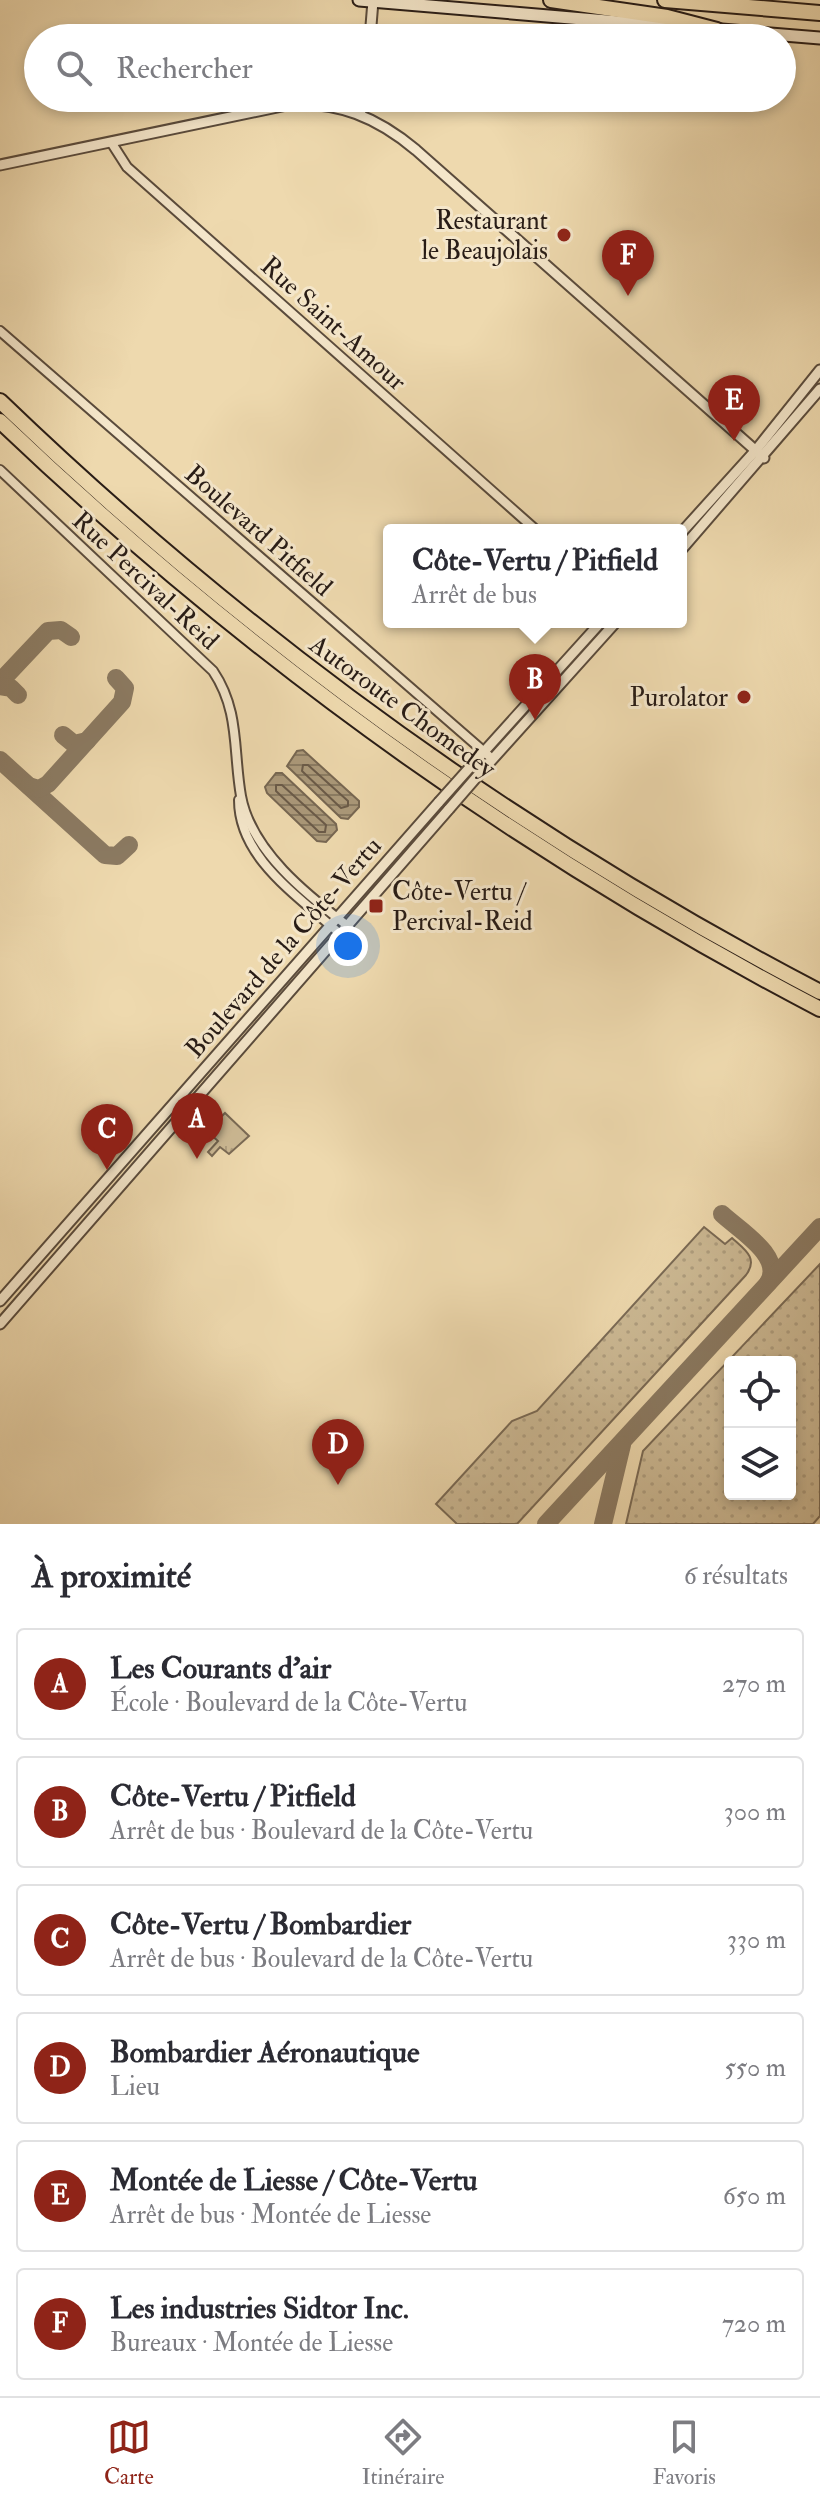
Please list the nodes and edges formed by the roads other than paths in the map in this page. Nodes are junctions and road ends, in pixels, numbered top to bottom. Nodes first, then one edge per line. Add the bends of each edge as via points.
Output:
1 (359, 0) edge
2 (551, 0) edge
3 (665, 0) edge
4 (373, 1) edge
5 (820, 13) edge
6 (371, 24) edge
7 (646, 24) edge
8 (694, 24) edge
9 (796, 36) edge
10 (820, 38) edge
11 (256, 112) edge
12 (352, 112) edge
13 (360, 114) joint
14 (111, 142) junction
15 (0, 165) edge
16 (0, 331) edge
17 (820, 370) edge
18 (820, 389) edge
19 (0, 399) edge
20 (6, 416) edge
21 (756, 450) junction
22 (764, 458) junction
23 (0, 470) edge
24 (529, 524) edge
25 (687, 526) edge
26 (687, 543) edge
27 (596, 628) edge
28 (611, 628) edge
29 (484, 752) junction
30 (493, 759) junction
31 (335, 922) junction
32 (349, 927) junction
33 (341, 935) junction
34 (820, 992) edge
35 (820, 1009) edge
36 (0, 1301) edge
37 (0, 1324) edge

1 - 4 main road
2 - 8 highway
3 - 5 highway
4 - 6 street
4 - 7 main road
9 - 10 main road
11 - 14 street
12 - 13 street
13 - 21 street via 416,150
14 - 15 street
14 - 24 street, Rue Saint-Amour via 127,167
16 - 29 street, Boulevard Pitfield
17 - 21 street
18 - 22 street
19 - 20 highway
20 - 34 highway, Autoroute Chomedey via 213,592 387,727 595,866
20 - 35 highway, Autoroute Chomedey via 144,554 374,735 595,883
21 - 22 street
21 - 25 street
22 - 26 street
23 - 31 street, Rue Percival-Reid via 208,664 232,710 240,820 255,852
27 - 29 street, Boulevard de la Côte-Vertu
28 - 30 street, Boulevard de la Côte-Vertu
29 - 30 street, Boulevard Pitfield
29 - 31 street, Boulevard de la Côte-Vertu, bridge
30 - 32 street, Boulevard de la Côte-Vertu, bridge
31 - 32 street, Rue Percival-Reid
31 - 33 street, Rue Percival-Reid
31 - 36 street, Boulevard de la Côte-Vertu
32 - 33 street, Boulevard de la Côte-Vertu
33 - 37 street, Boulevard de la Côte-Vertu

